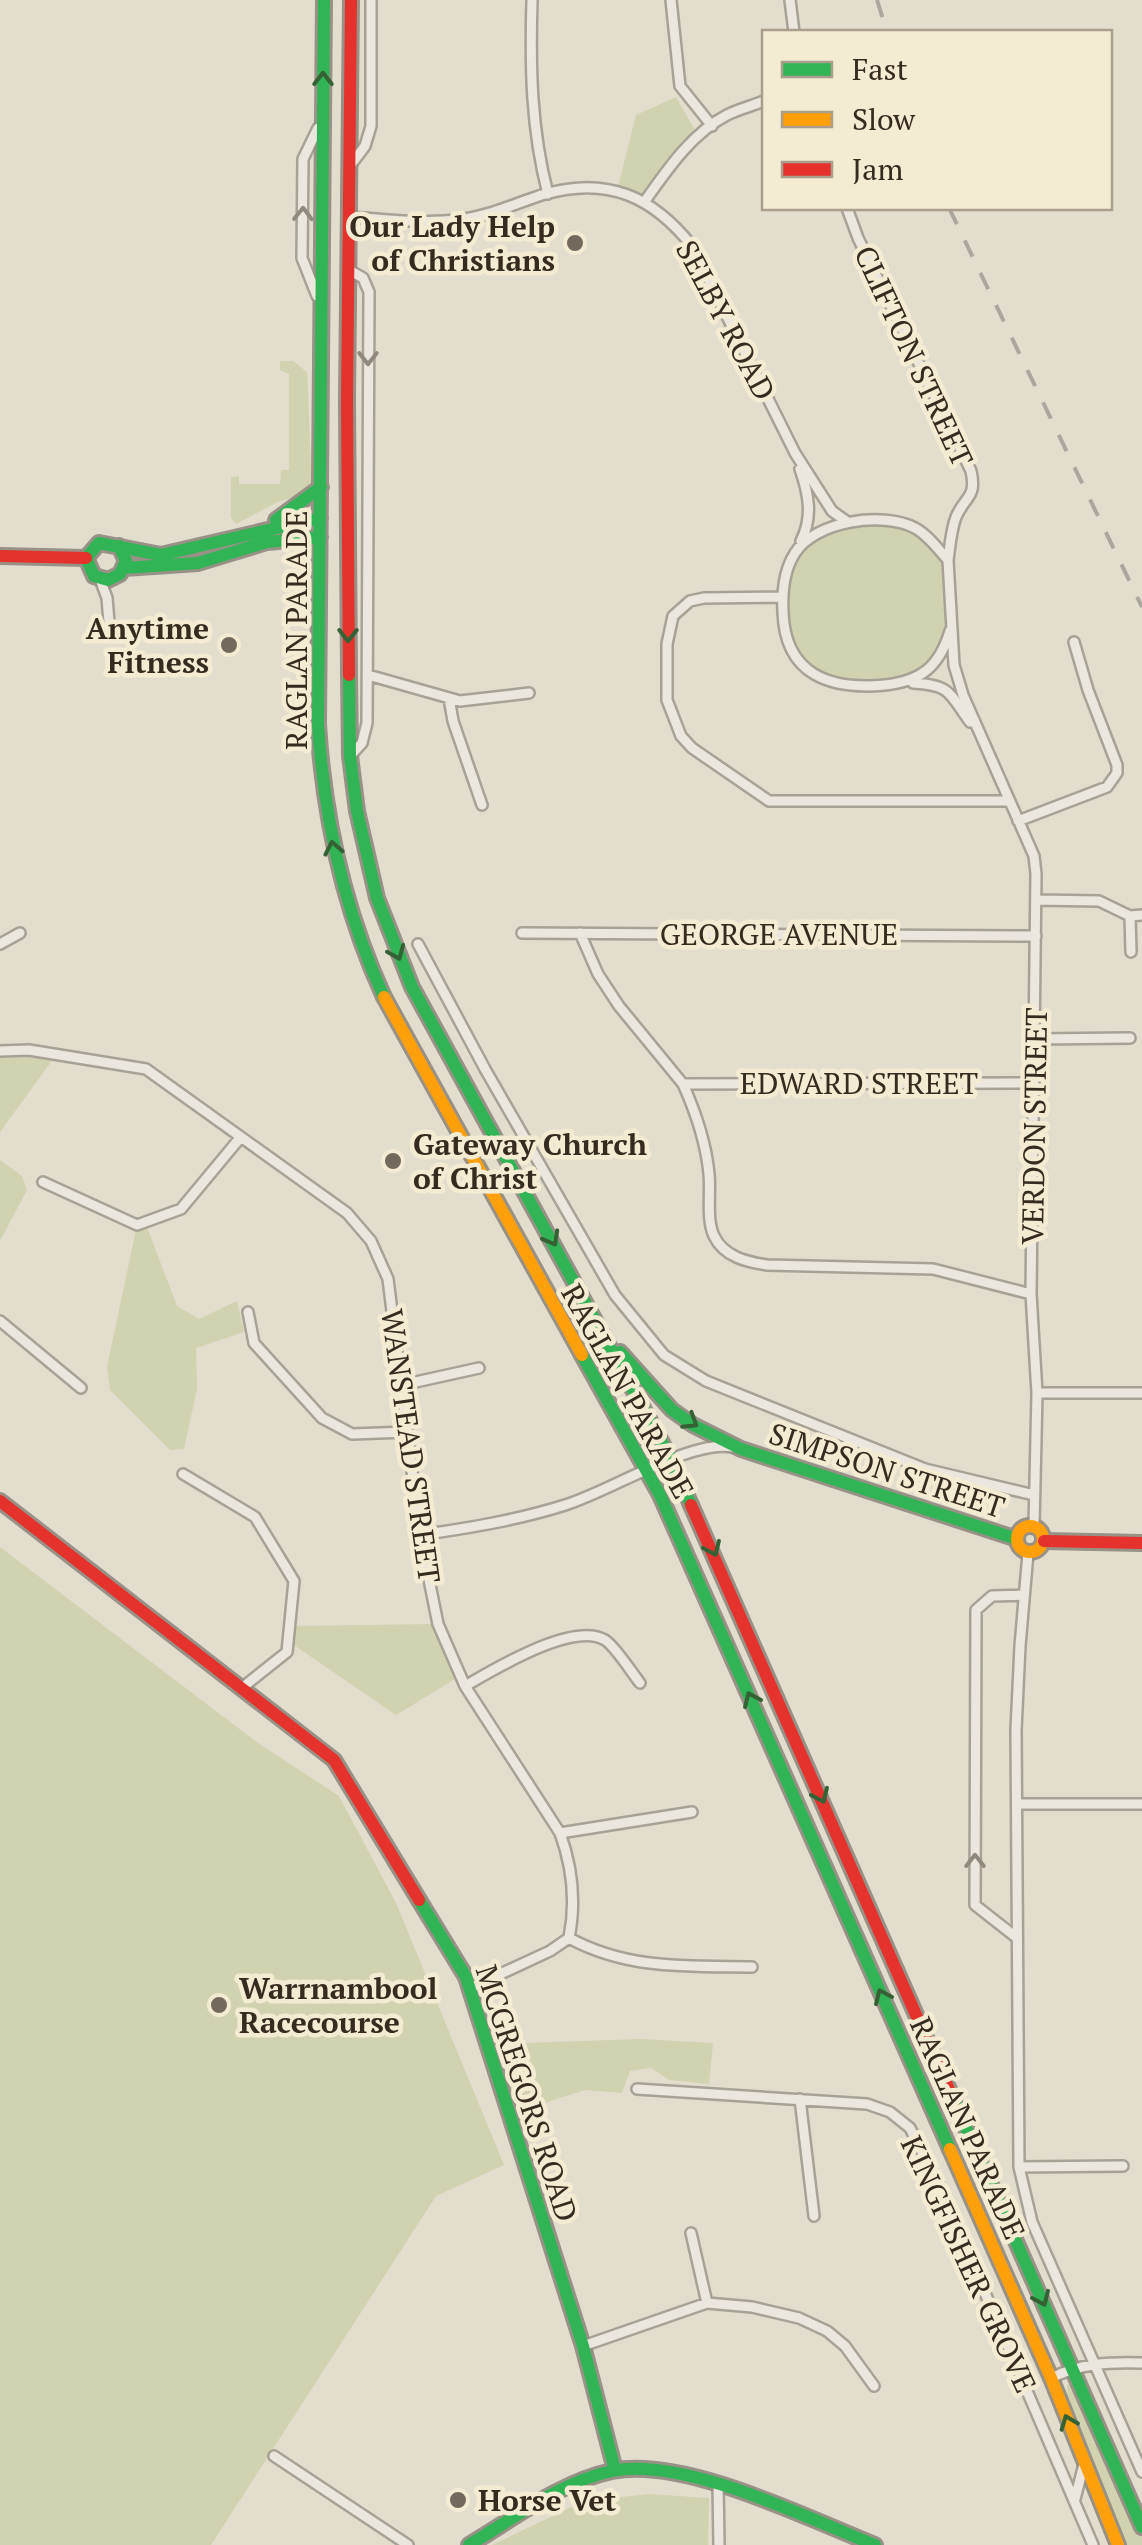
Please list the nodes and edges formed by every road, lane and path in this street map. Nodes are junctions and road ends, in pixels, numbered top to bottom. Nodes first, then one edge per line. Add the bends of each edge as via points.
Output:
1 (324, 0) edge
2 (351, 0) edge
3 (371, 0) edge
4 (532, 0) edge
5 (671, 0) edge
6 (790, 0) edge
7 (794, 30) edge
8 (762, 103) edge
9 (712, 126) junction
10 (350, 164) junction
11 (548, 194) junction
12 (645, 201) junction
13 (848, 210) edge
14 (349, 217) junction
15 (349, 270) junction
16 (795, 452) junction
17 (322, 486) junction
18 (320, 518) junction
19 (348, 518) junction
20 (846, 521) junction
21 (265, 527) junction
22 (348, 537) junction
23 (320, 538) junction
24 (119, 546) junction
25 (798, 548) junction
26 (0, 556) edge
27 (86, 558) junction
28 (948, 560) junction
29 (113, 575) junction
30 (782, 598) junction
31 (108, 622) dead end
32 (950, 631) junction
33 (1074, 642) dead end
34 (368, 675) junction
35 (910, 682) junction
36 (528, 693) dead end
37 (448, 698) junction
38 (980, 736) junction
39 (350, 756) junction
40 (1008, 801) junction
41 (482, 805) dead end
42 (1018, 822) junction
43 (1036, 900) junction
44 (1142, 915) edge
45 (1130, 916) junction
46 (522, 932) dead end
47 (20, 933) dead end
48 (580, 933) junction
49 (1036, 936) junction
50 (0, 944) edge
51 (418, 944) dead end
52 (1131, 952) dead end
53 (1130, 1038) dead end
54 (1035, 1039) junction
55 (0, 1051) edge
56 (485, 1070) junction
57 (464, 1082) junction
58 (1034, 1083) junction
59 (683, 1084) junction
60 (437, 1098) junction
61 (240, 1138) junction
62 (43, 1182) dead end
63 (1031, 1294) junction
64 (584, 1295) junction
65 (248, 1312) dead end
66 (0, 1320) edge
67 (479, 1368) dead end
68 (402, 1385) junction
69 (82, 1388) dead end
70 (1036, 1393) junction
71 (1142, 1393) edge
72 (407, 1432) junction
73 (742, 1449) junction
74 (672, 1461) junction
75 (645, 1471) junction
76 (183, 1474) dead end
77 (1034, 1495) junction
78 (0, 1501) edge
79 (1034, 1526) junction
80 (420, 1534) junction
81 (1017, 1539) junction
82 (1044, 1541) junction
83 (1142, 1543) edge
84 (1028, 1553) junction
85 (1024, 1595) junction
86 (640, 1684) dead end
87 (465, 1686) junction
88 (242, 1687) junction
89 (1018, 1804) junction
90 (1142, 1804) edge
91 (692, 1812) dead end
92 (560, 1832) junction
93 (569, 1938) junction
94 (1017, 1938) junction
95 (752, 1968) dead end
96 (470, 1988) junction
97 (638, 2089) dead end
98 (800, 2099) junction
99 (1123, 2166) dead end
100 (1019, 2167) junction
101 (814, 2216) dead end
102 (691, 2232) dead end
103 (707, 2303) junction
104 (583, 2346) junction
105 (1142, 2363) edge
106 (1092, 2364) junction
107 (1072, 2368) junction
108 (1051, 2378) junction
109 (874, 2386) dead end
110 (274, 2456) dead end
111 (1084, 2462) junction
112 (615, 2470) junction
113 (1142, 2472) edge
114 (718, 2484) junction
115 (1074, 2499) junction
116 (1142, 2527) edge
117 (408, 2545) edge
118 (468, 2545) edge
119 (719, 2545) edge
120 (875, 2545) edge
121 (1093, 2545) edge
122 (1118, 2545) edge

17 -> 1 main road, RAGLAN PARADE
2 - 10 main road, RAGLAN PARADE
3 - 10 street, RAGLAN PARADE via 371,126
4 - 11 street via 530,94
5 - 9 street via 680,86
6 - 7 street
8 - 9 street
9 - 12 street via 671,164
10 - 14 main road, RAGLAN PARADE
11 - 12 street, SELBY ROAD via 602,189
11 - 14 street, SELBY ROAD via 459,220
12 - 16 street, SELBY ROAD via 692,246
13 - 28 street, CLIFTON STREET via 974,484 958,514
14 - 15 main road, RAGLAN PARADE
15 - 19 main road, RAGLAN PARADE
15 -> 34 street, RAGLAN PARADE via 363,278 368,292
16 - 20 street, SELBY ROAD via 832,511
16 - 25 street, SELBY ROAD via 809,511
17 - 18 main road, RAGLAN PARADE
17 - 21 main road
18 - 19 street
18 - 21 main road
18 - 23 main road, RAGLAN PARADE
19 - 22 main road, RAGLAN PARADE
20 - 25 street
20 - 28 street via 915,528
21 - 24 main road via 206,548 155,556
22 - 23 street
22 -> 39 main road, RAGLAN PARADE
23 - 29 main road via 266,542 198,563
60 -> 23 main road, RAGLAN PARADE via 374,978 334,857 320,767
24 - 27 main road via 101,541
24 - 29 main road via 126,560
25 - 30 street
26 - 27 main road
27 - 29 main road via 90,572
28 - 32 street
29 - 31 street
30 - 35 street via 784,634 799,664 853,688
30 - 40 street via 690,600 673,616 667,700 680,736 692,748 769,800
32 - 35 street via 936,662
32 - 38 street, VERDON STREET via 954,666
33 - 42 street via 1118,773 1100,791
34 - 37 street
34 - 39 street, RAGLAN PARADE via 366,732
35 - 38 street, VERDON STREET via 947,690
36 - 37 street
37 - 41 street
38 - 40 street, VERDON STREET
39 -> 57 main road, RAGLAN PARADE via 376,898 412,987
40 - 42 street, VERDON STREET
42 - 43 street, VERDON STREET via 1034,856
43 - 45 street via 1099,901
43 - 49 street, VERDON STREET
44 - 45 street
45 - 52 street
46 - 48 street, GEORGE AVENUE
47 - 50 street
48 - 49 street, GEORGE AVENUE
48 - 59 street via 618,1006
49 - 54 street, VERDON STREET
51 - 56 street, RAGLAN PARADE
53 - 54 street
54 - 58 street, VERDON STREET
55 - 61 street, WANSTEAD STREET via 146,1069
56 - 57 street
56 - 77 street, RAGLAN PARADE via 615,1295 664,1355 706,1381 925,1469
57 - 60 main road
57 -> 64 main road, RAGLAN PARADE
58 - 59 street, EDWARD STREET
58 - 63 street, VERDON STREET
59 - 63 street via 706,1152 714,1236 741,1261 933,1269
60 - 75 main road, RAGLAN PARADE
61 - 62 street via 181,1208 137,1225
61 - 68 street, WANSTEAD STREET via 347,1213 371,1242 388,1279
63 - 70 street, VERDON STREET
64 -> 73 main road, SIMPSON STREET via 652,1391 693,1424
64 - 74 main road, RAGLAN PARADE
65 - 72 street via 254,1344 322,1418 352,1434
66 - 69 street
67 - 68 street
68 - 72 street, WANSTEAD STREET
70 - 71 street
70 - 77 street, VERDON STREET
72 - 80 street, WANSTEAD STREET
73 - 74 street, SIMPSON STREET via 707,1447
73 - 81 main road, SIMPSON STREET
74 - 75 street, SIMPSON STREET
74 -> 107 main road, RAGLAN PARADE
75 - 80 street, SIMPSON STREET via 533,1515
108 -> 75 main road, RAGLAN PARADE
76 - 88 street via 255,1517 294,1581 287,1652
77 - 79 street, VERDON STREET
78 - 88 main road, MCGREGORS ROAD
79 - 81 main road
79 - 82 main road
80 - 87 street, WANSTEAD STREET via 438,1624
81 - 84 main road
82 - 83 main road
82 - 84 main road
84 - 85 street
85 - 89 street
94 -> 85 street via 975,1905 976,1610 992,1596
86 - 87 street via 606,1640 577,1634
87 - 92 street, WANSTEAD STREET
88 - 96 main road, MCGREGORS ROAD via 334,1760
89 - 90 street
89 - 94 street
91 - 92 street
92 - 93 street, WANSTEAD STREET via 569,1856
93 - 95 street via 598,1954 655,1965
93 - 96 street
94 - 100 street
96 - 104 main road, MCGREGORS ROAD
97 - 98 street, KINGFISHER GROVE
98 - 101 street
98 - 115 street, KINGFISHER GROVE via 867,2104 910,2128
99 - 100 street
100 - 106 street via 1032,2222
102 - 103 street
103 - 104 street
103 - 109 street via 812,2322 845,2346
104 - 112 main road, MCGREGORS ROAD
105 - 106 street
106 - 107 street
106 - 113 street
107 - 108 street
107 - 116 main road, RAGLAN PARADE
111 -> 108 main road, RAGLAN PARADE
110 - 117 street
111 - 115 street
111 - 122 main road, RAGLAN PARADE
112 - 114 main road
112 - 118 main road
114 - 119 street
114 - 120 main road
115 - 121 street, KINGFISHER GROVE

